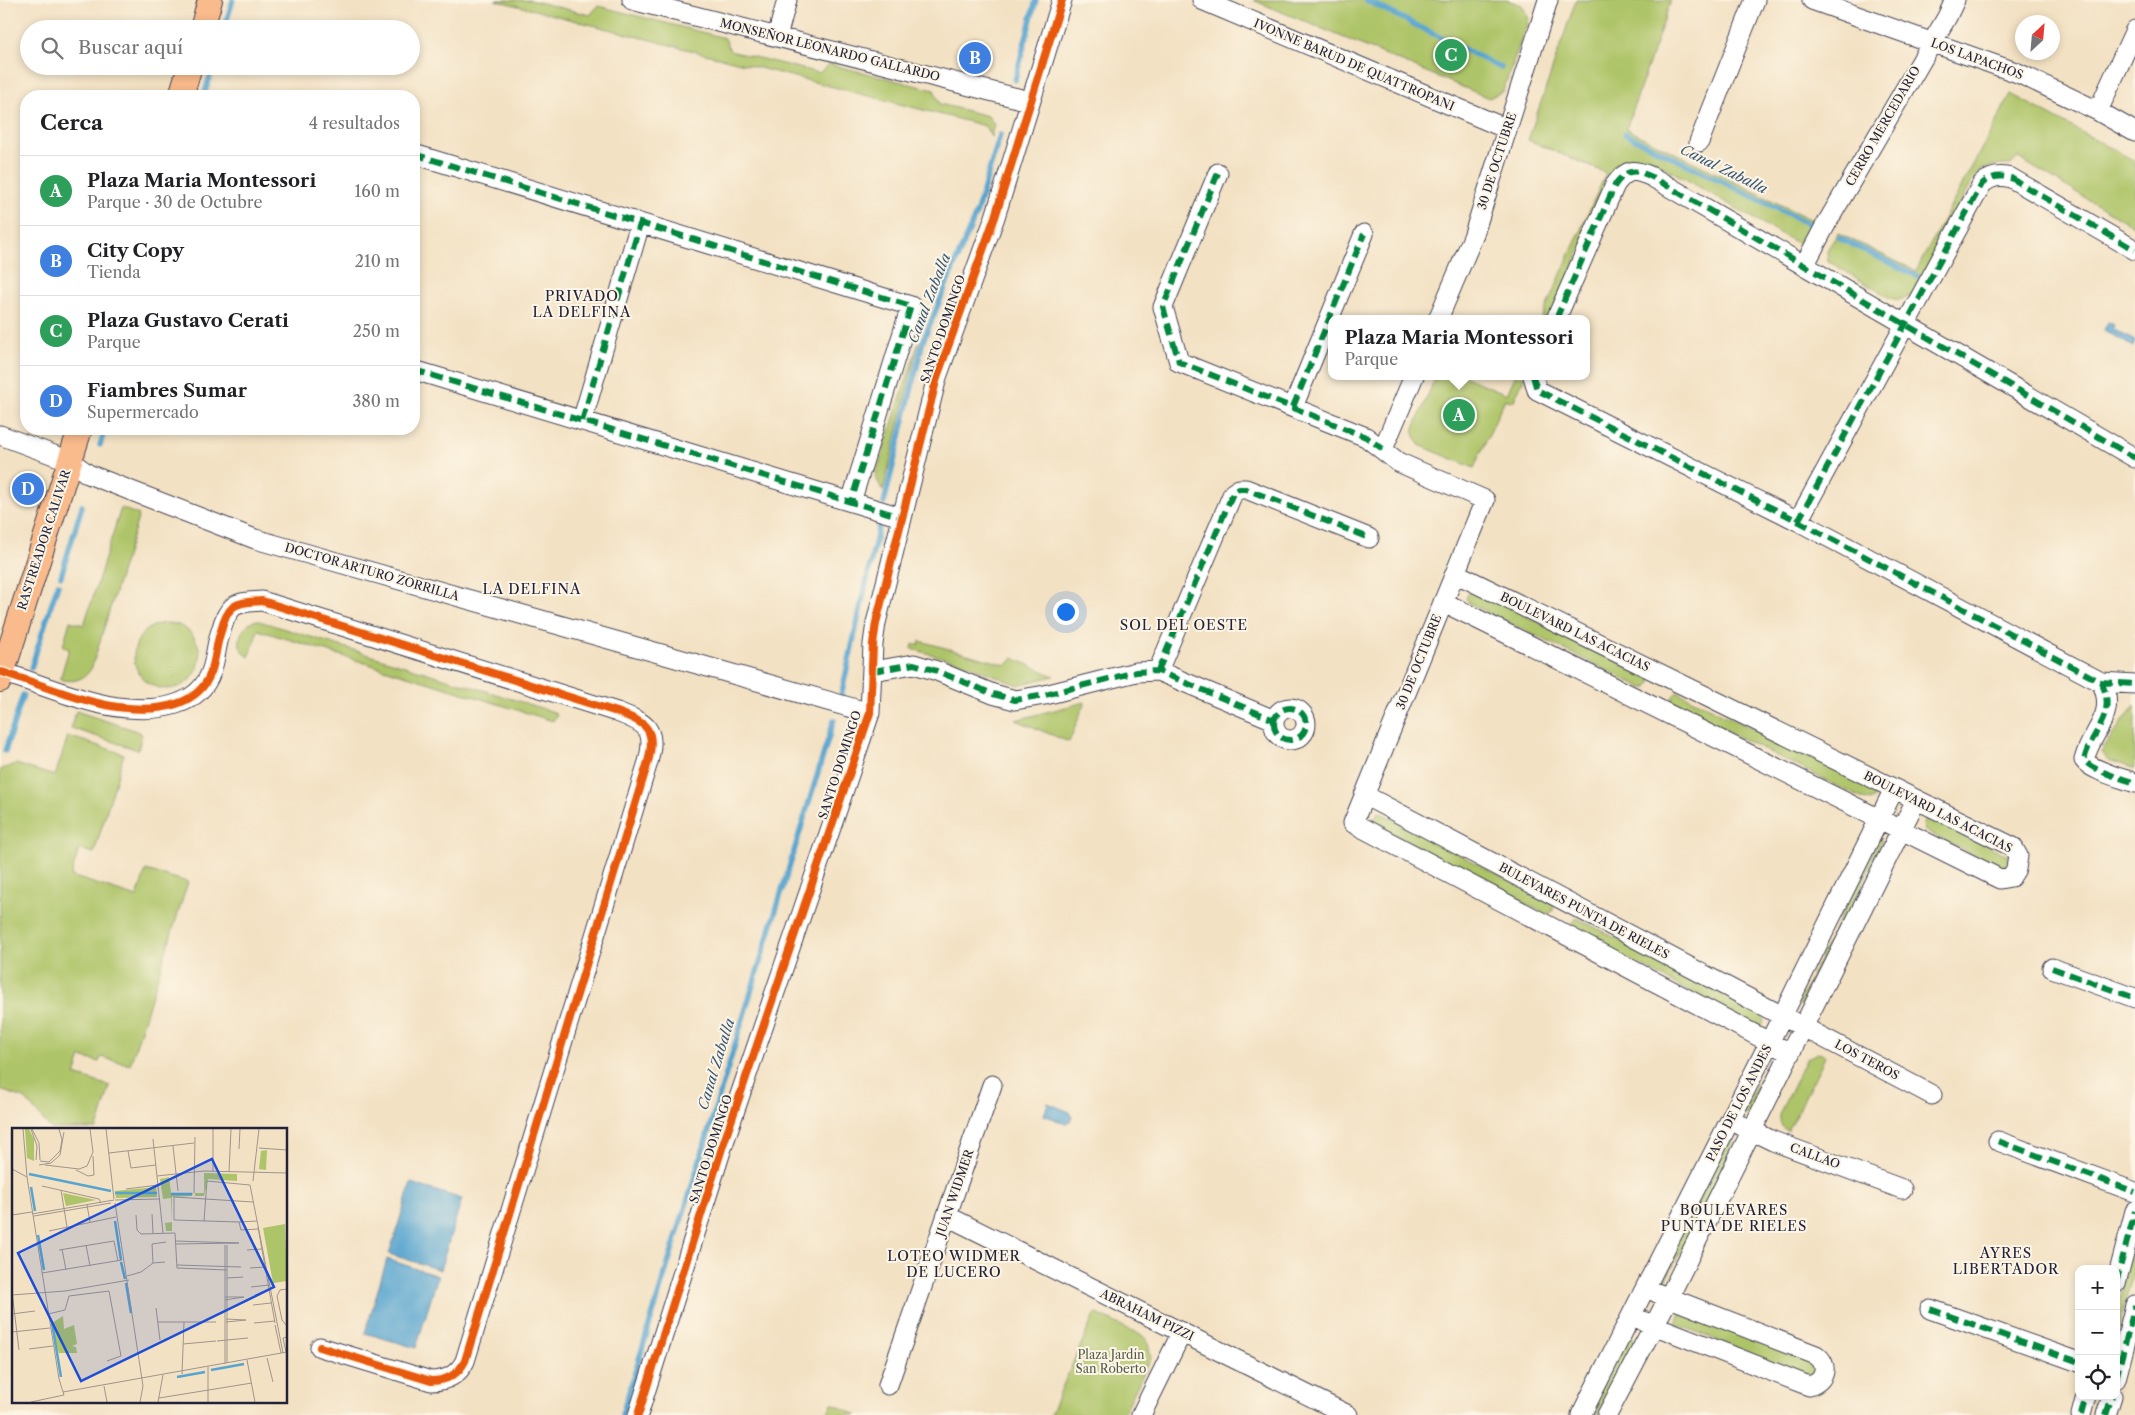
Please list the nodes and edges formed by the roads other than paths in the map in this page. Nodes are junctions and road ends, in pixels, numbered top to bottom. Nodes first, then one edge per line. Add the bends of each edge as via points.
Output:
1 (210, 0) edge
2 (632, 0) edge
3 (787, 0) edge
4 (1062, 0) edge
5 (1202, 0) edge
6 (1547, 0) edge
7 (1755, 0) edge
8 (1812, 0) edge
9 (1955, 0) edge
10 (204, 20) edge
11 (2135, 30) edge
12 (777, 37) junction
13 (1932, 42) junction
14 (187, 75) edge
15 (183, 90) edge
16 (1029, 101) junction
17 (2098, 111) junction
18 (1507, 129) junction
19 (2135, 132) edge
20 (1699, 142) dead end
21 (420, 156) edge
22 (1218, 173) dead end
23 (640, 224) junction
24 (1364, 234) dead end
25 (2135, 250) edge
26 (1804, 266) junction
27 (1331, 315) edge
28 (1440, 315) edge
29 (1558, 315) edge
30 (1328, 322) edge
31 (1904, 324) junction
32 (420, 372) edge
33 (1412, 380) edge
34 (1534, 380) edge
35 (1293, 407) junction
36 (582, 421) junction
37 (0, 435) edge
38 (78, 435) edge
39 (1383, 449) junction
40 (2135, 458) edge
41 (70, 461) junction
42 (851, 502) junction
43 (901, 517) junction
44 (1798, 521) junction
45 (1369, 538) dead end
46 (1455, 573) junction
47 (1443, 602) junction
48 (872, 671) junction
49 (1158, 671) junction
50 (1, 676) edge
51 (1668, 678) junction
52 (2101, 682) junction
53 (2135, 684) edge
54 (1655, 707) junction
55 (870, 713) junction
56 (1274, 720) dead end
57 (2135, 783) edge
58 (1894, 789) junction
59 (1364, 795) junction
60 (1916, 800) junction
61 (1880, 818) junction
62 (1901, 829) junction
63 (1566, 901) junction
64 (1553, 929) junction
65 (2052, 968) dead end
66 (2135, 998) edge
67 (1782, 1016) junction
68 (1803, 1026) junction
69 (1769, 1043) junction
70 (1790, 1053) junction
71 (992, 1085) dead end
72 (1932, 1094) dead end
73 (1730, 1120) junction
74 (1751, 1130) junction
75 (1998, 1141) dead end
76 (1902, 1189) dead end
77 (2135, 1192) edge
78 (2135, 1211) edge
79 (947, 1216) junction
80 (2120, 1268) edge
81 (1645, 1288) junction
82 (1669, 1297) junction
83 (2135, 1305) edge
84 (1930, 1309) dead end
85 (1630, 1316) junction
86 (1654, 1325) junction
87 (1182, 1332) junction
88 (320, 1347) dead end
89 (2075, 1361) edge
90 (2120, 1365) edge
91 (888, 1385) dead end
92 (2085, 1400) edge
93 (2111, 1400) edge
94 (638, 1415) edge
95 (1141, 1415) edge
96 (1348, 1415) edge
97 (1581, 1415) edge
98 (1607, 1415) edge
99 (2081, 1415) edge
100 (2106, 1415) edge

1 - 10 main road
2 - 12 street, MONSEÑOR LEONARDO GALLARDO
3 - 12 street
4 - 16 street, SANTO DOMINGO
5 - 18 street, IVONNE BARUD DE QUATTROPANI
6 - 18 street, 30 DE OCTUBRE
7 - 20 street
8 - 13 street, LOS LAPACHOS
9 - 13 street, CERRO MERCEDARIO
11 - 17 street
12 - 16 street, MONSEÑOR LEONARDO GALLARDO
13 - 17 street, LOS LAPACHOS via 2018,73
13 - 26 street, CERRO MERCEDARIO
14 - 15 main road
16 - 43 street, SANTO DOMINGO via 995,217 937,377
17 - 19 street, LOS LAPACHOS
18 - 28 street, 30 DE OCTUBRE via 1473,237
21 - 23 street
22 - 35 street via 1163,307 1179,362
23 - 36 street
23 - 42 street via 911,306
24 - 27 street
25 - 31 street via 2011,178 1988,179 1978,189
26 - 29 street via 1652,178 1636,171 1627,172 1615,185
26 - 31 street
30 - 35 street
31 - 40 street
31 - 44 street
32 - 36 street
33 - 39 street
34 - 44 street via 1538,390
35 - 39 street via 1366,437
36 - 42 street
37 - 41 street, DOCTOR ARTURO ZORRILLA
38 - 41 main road, RASTREADOR CALIVAR
39 - 46 street, 30 DE OCTUBRE via 1398,462 1485,500
41 - 50 main road, RASTREADOR CALIVAR
41 - 55 street, DOCTOR ARTURO ZORRILLA via 88,474 255,540
42 - 43 street
43 - 48 street, SANTO DOMINGO via 876,622
44 - 52 street
45 - 49 street via 1246,489 1233,493
46 - 47 street, 30 DE OCTUBRE
46 - 51 street, BOULEVARD LAS ACACIAS
47 - 54 street, BOULEVARD LAS ACACIAS
47 - 59 street, 30 DE OCTUBRE
48 - 49 street via 914,664 1015,700 1136,672
48 - 55 street, SANTO DOMINGO
49 - 56 street
50 - 88 street via 116,707 172,705 194,696 206,683 225,619 233,607 247,602 262,602 617,712 638,720 648,729 652,742 648,762 465,1361 451,1377 431,1381
51 - 54 street
51 - 58 street, BOULEVARD LAS ACACIAS
52 - 53 street
52 - 57 street via 2107,694 2108,709 2084,760
54 - 61 street, BOULEVARD LAS ACACIAS
55 - 94 street, SANTO DOMINGO via 722,1148
58 - 60 street, BOULEVARD LAS ACACIAS
58 - 61 street, PASO DE LOS ANDES
59 - 63 street, BULEVARES PUNTA DE RIELES
59 - 64 street, 30 DE OCTUBRE via 1353,823
60 - 62 street, PASO DE LOS ANDES
60 - 62 street, BOULEVARD LAS ACACIAS via 2013,847 2018,856 2014,873 2000,879
61 - 62 street, BOULEVARD LAS ACACIAS
61 - 67 street, PASO DE LOS ANDES
62 - 68 street, PASO DE LOS ANDES
63 - 64 street
63 - 67 street, BULEVARES PUNTA DE RIELES
64 - 69 street
65 - 66 street
67 - 68 street, BULEVARES PUNTA DE RIELES
67 - 69 street, PASO DE LOS ANDES
68 - 70 street, PASO DE LOS ANDES
68 - 72 street, LOS TEROS
69 - 70 street
69 - 73 street, PASO DE LOS ANDES
70 - 74 street, PASO DE LOS ANDES
71 - 79 street, JUAN WIDMER
73 - 74 street, CALLAO
73 - 81 street, PASO DE LOS ANDES
74 - 76 street, CALLAO
74 - 82 street, PASO DE LOS ANDES
75 - 77 street
78 - 80 street
79 - 87 street, ABRAHAM PIZZI
79 - 91 street, JUAN WIDMER
81 - 82 street
81 - 85 street, PASO DE LOS ANDES
82 - 86 street, PASO DE LOS ANDES
82 - 86 street via 1816,1355 1822,1359 1824,1375 1816,1384 1809,1386
83 - 90 street
84 - 89 street
85 - 86 street
85 - 97 street, PASO DE LOS ANDES
86 - 98 street, PASO DE LOS ANDES
87 - 95 street
87 - 96 street, ABRAHAM PIZZI
92 - 99 street
93 - 100 street

